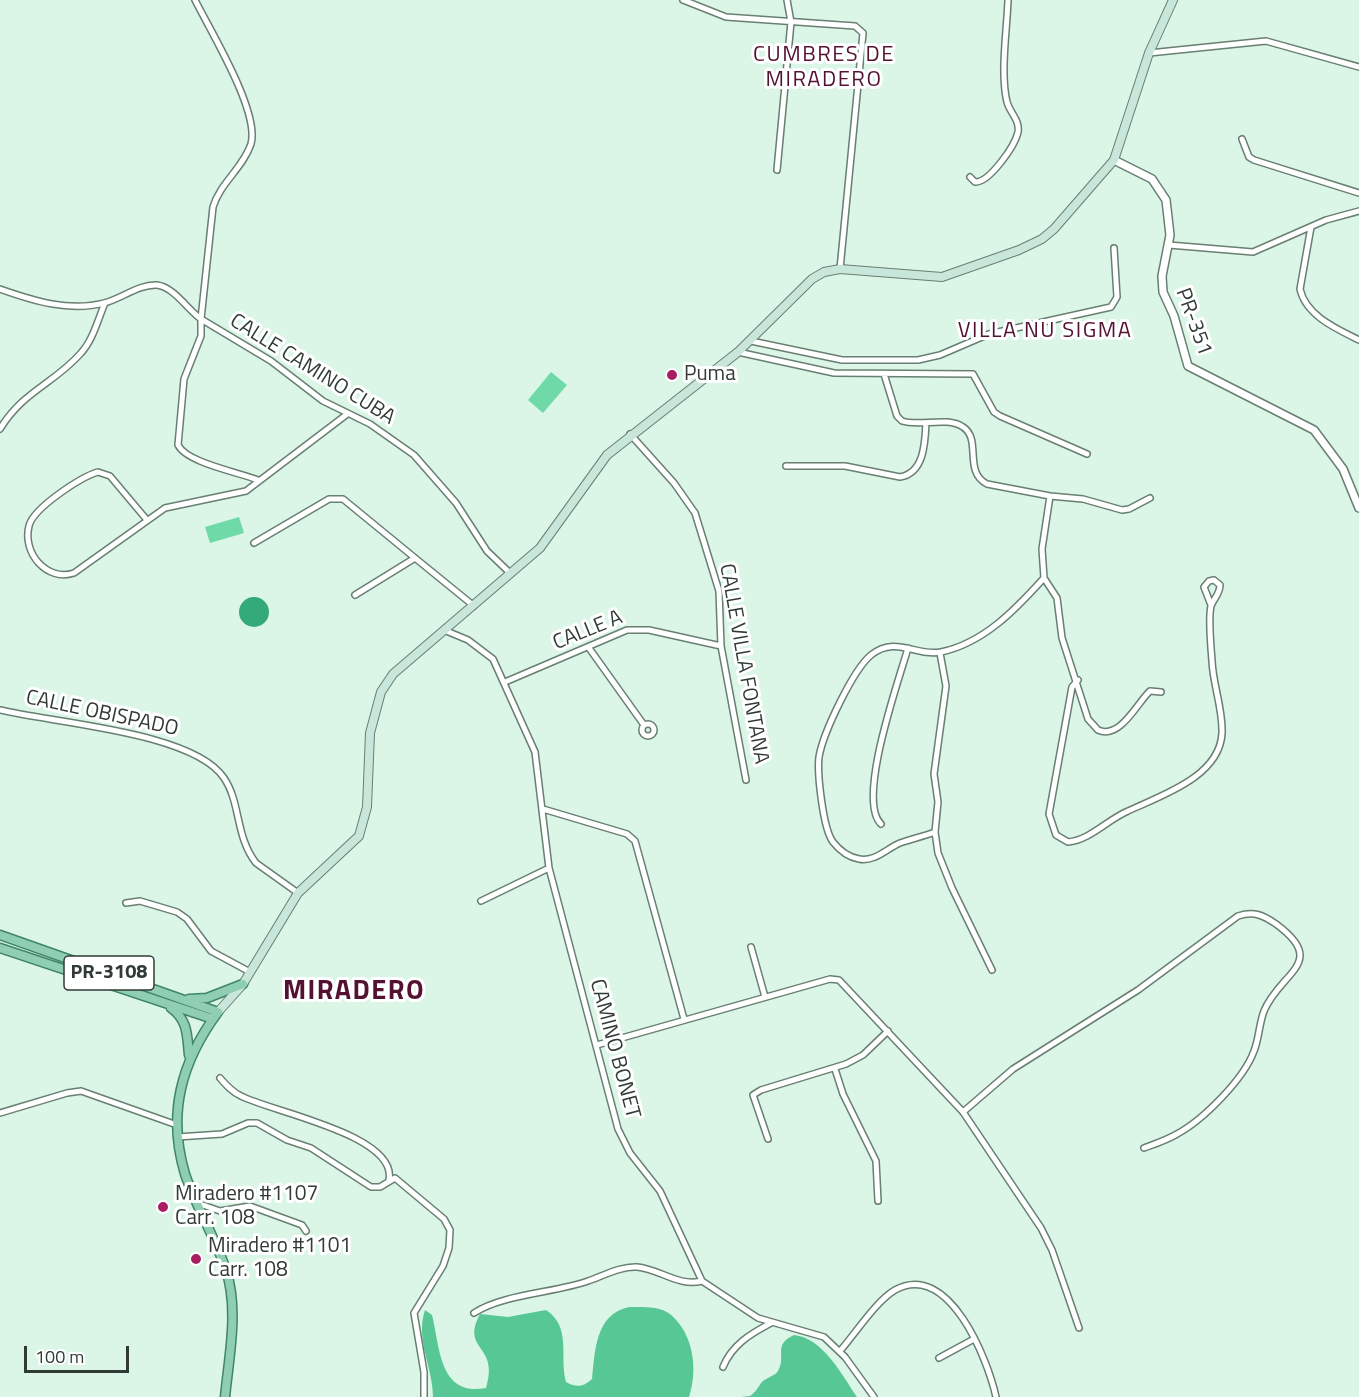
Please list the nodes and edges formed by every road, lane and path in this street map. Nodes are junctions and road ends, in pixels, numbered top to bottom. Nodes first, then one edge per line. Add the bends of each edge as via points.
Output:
1 (195, 0) edge
2 (683, 0) edge
3 (786, 0) edge
4 (1008, 0) edge
5 (1173, 0) edge
6 (791, 22) junction
7 (1149, 53) junction
8 (1359, 67) edge
9 (1242, 139) dead end
10 (1114, 160) junction
11 (777, 170) dead end
12 (970, 177) dead end
13 (1359, 193) edge
14 (1359, 211) edge
15 (1311, 227) junction
16 (1169, 245) junction
17 (1114, 248) dead end
18 (840, 269) junction
19 (0, 289) edge
20 (105, 303) junction
21 (201, 319) junction
22 (1359, 340) edge
23 (751, 341) junction
24 (738, 352) junction
25 (884, 374) junction
26 (346, 415) junction
27 (926, 423) junction
28 (0, 429) edge
29 (630, 434) junction
30 (1087, 454) dead end
31 (786, 466) dead end
32 (258, 480) junction
33 (1050, 496) junction
34 (1150, 498) dead end
35 (1359, 508) edge
36 (147, 520) junction
37 (254, 543) dead end
38 (415, 558) junction
39 (511, 574) junction
40 (1044, 578) junction
41 (355, 595) dead end
42 (1211, 605) dead end
43 (474, 606) junction
44 (444, 630) junction
45 (720, 646) junction
46 (589, 648) junction
47 (908, 648) junction
48 (940, 653) junction
49 (1078, 680) junction
50 (505, 682) junction
51 (1161, 692) dead end
52 (0, 710) edge
53 (644, 725) dead end
54 (746, 780) dead end
55 (543, 809) junction
56 (881, 824) dead end
57 (935, 832) junction
58 (549, 868) junction
59 (298, 893) junction
60 (481, 901) dead end
61 (126, 903) dead end
62 (0, 935) edge
63 (751, 947) dead end
64 (0, 948) edge
65 (993, 969) dead end
66 (250, 972) junction
67 (243, 984) junction
68 (765, 997) junction
69 (179, 998) junction
70 (163, 1003) junction
71 (215, 1016) junction
72 (684, 1019) junction
73 (888, 1032) junction
74 (597, 1045) junction
75 (190, 1058) junction
76 (835, 1069) junction
77 (220, 1078) dead end
78 (963, 1112) junction
79 (0, 1113) edge
80 (177, 1125) junction
81 (176, 1137) junction
82 (768, 1139) dead end
83 (1144, 1148) dead end
84 (389, 1180) junction
85 (878, 1201) dead end
86 (197, 1203) junction
87 (306, 1231) dead end
88 (702, 1281) junction
89 (474, 1313) dead end
90 (771, 1323) junction
91 (1079, 1328) dead end
92 (974, 1339) junction
93 (840, 1351) junction
94 (939, 1358) dead end
95 (723, 1367) dead end
96 (225, 1397) edge
97 (424, 1397) edge
98 (874, 1397) edge
99 (996, 1397) edge

1 - 21 street, CALLE CAMINO CUBA via 248,106 252,130 245,157 213,207
2 - 6 street via 726,17
3 - 6 street
4 - 12 street via 1005,83 1007,104 1018,122 1018,134 990,176 982,182
5 - 7 main road
6 - 11 street
6 - 18 street via 855,26 863,33
7 - 8 street via 1266,41
7 - 10 main road
9 - 13 street via 1254,160
10 - 16 street, PR-351 / PR-351 via 1158,185 1169,209
10 - 18 main road via 1054,229 1019,250 942,277
14 - 15 street
15 - 16 street via 1253,252
15 - 22 street via 1301,296 1328,324
16 - 35 street, PR-351 / PR-351 via 1162,276 1163,292 1188,366 1314,430 1340,463
17 - 23 street via 1117,297 1111,307 989,334 940,355 918,360 842,360
18 - 23 main road via 812,279
19 - 20 street via 72,307
20 - 21 street via 158,285
20 - 28 street via 79,356 21,401
21 - 26 street, CALLE CAMINO CUBA via 271,361
21 - 32 street via 201,336 184,379 178,445 195,458
23 - 24 main road
24 - 25 street via 827,372
24 - 29 main road
25 - 27 street via 899,418 908,423
25 - 30 street via 973,374 994,412
26 - 32 street
26 - 39 street, CALLE CAMINO CUBA via 378,429 414,455 456,503 487,551
27 - 31 street via 921,457 917,467 906,476 845,466
27 - 33 street via 954,423 964,428 970,438 973,466 982,481
29 - 39 main road via 607,455 540,548
29 - 45 street, CALLE VILLA FONTANA via 695,513 718,591
32 - 36 street via 246,491 171,505
33 - 34 street via 1083,499 1122,510
33 - 40 street via 1042,549
36 - 36 street via 110,476 98,472 36,512 28,526 29,541 44,570 67,575 87,566
37 - 38 street via 329,499 338,498
38 - 41 street
38 - 43 street
39 - 43 main road
40 - 48 street via 1000,623
40 - 49 street via 1057,598 1062,638
42 - 49 street via 1212,663 1222,734 1218,748 1188,783 1110,819 1088,836 1068,842 1053,831 1050,803 1072,687
43 - 44 main road
44 - 50 street, CAMINO BONET via 484,650
44 - 59 main road via 402,664 381,692 370,733 367,807 359,836
45 - 46 street, CALLE A via 641,629 627,630
45 - 54 street, CALLE VILLA FONTANA
46 - 50 street, CALLE A
46 - 53 street
47 - 48 street
47 - 56 street via 876,766 874,814
47 - 57 street via 889,647 869,657 840,705 819,758 823,804 832,841 847,856 861,860
48 - 57 street via 946,686 934,774 938,819
49 - 51 street via 1088,719 1102,732 1120,725 1150,691
50 - 55 street, CAMINO BONET via 535,752
52 - 59 street, CALLE OBISPADO via 173,745 203,758 225,779 241,836 251,856
55 - 58 street, CAMINO BONET
55 - 72 street via 627,834 635,841
57 - 65 street via 941,863
58 - 60 street
58 - 74 street, CAMINO BONET
59 - 66 main road
61 - 66 street via 140,901 177,912 211,951
62 - 69 main road, PR-3108
63 - 68 street
64 - 70 main road, PR-3108
66 - 67 main road
67 - 69 main road via 207,998
67 - 71 main road
68 - 72 street
68 - 73 street via 835,979
69 - 71 main road, PR-3108
70 - 71 main road, PR-3108
70 - 75 main road via 187,1028
71 - 75 main road
72 - 74 street
73 - 76 street via 862,1055
73 - 78 street
74 - 88 street, CAMINO BONET via 618,1129 630,1153 660,1191
75 - 80 main road via 182,1079
76 - 82 street via 753,1095
76 - 85 street via 843,1095 876,1161
77 - 84 street via 243,1097 319,1123 373,1148 386,1161
78 - 83 street via 1013,1069 1138,990 1238,916 1265,917 1294,937 1301,955 1297,967 1264,1011 1250,1060 1194,1123
78 - 91 street via 1041,1228
79 - 80 street via 81,1091
80 - 81 main road
81 - 84 street via 222,1134 257,1123 310,1148 371,1187 381,1187
81 - 86 main road
84 - 97 street via 399,1181 444,1220 450,1230 446,1258 414,1313 425,1379
86 - 87 street via 220,1211 250,1206 302,1225
86 - 96 main road via 227,1272 233,1317
88 - 89 street via 690,1284 644,1269 625,1268 567,1288 486,1305
88 - 90 street
90 - 93 street via 824,1337
90 - 95 street via 743,1339
92 - 93 street via 959,1312 944,1296 928,1287 908,1286 887,1295
92 - 94 street
92 - 99 street
93 - 98 street

